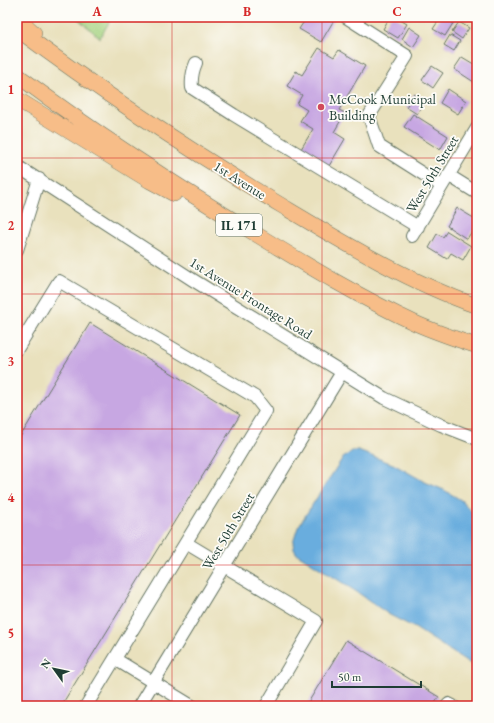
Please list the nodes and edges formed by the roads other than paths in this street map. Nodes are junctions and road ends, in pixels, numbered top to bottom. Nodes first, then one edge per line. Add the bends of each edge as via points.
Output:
1 (17, 17) edge
2 (349, 18) edge
3 (17, 29) edge
4 (196, 63) dead end
5 (17, 75) edge
6 (106, 92) junction
7 (17, 99) edge
8 (477, 128) edge
9 (17, 166) edge
10 (39, 180) junction
11 (445, 180) junction
12 (477, 193) edge
13 (18, 244) edge
14 (283, 251) junction
15 (477, 306) edge
16 (477, 346) edge
17 (17, 349) edge
18 (342, 372) junction
19 (477, 440) edge
20 (186, 543) junction
21 (224, 566) junction
22 (115, 659) junction
23 (154, 682) junction
24 (86, 706) edge
25 (139, 706) edge
26 (192, 706) edge
27 (266, 706) edge
28 (447, 706) edge
29 (453, 706) edge

1 - 6 main road
2 - 11 street via 407,56 369,116 379,146
3 - 6 main road, 1st Avenue / IL 171
4 - 11 street, West 50th Street via 192,72 192,88 415,231
5 - 14 main road, IL 171 via 100,135 224,216
6 - 15 main road, 1st Avenue / IL 171 via 228,173 325,231 422,284
7 - 14 main road via 150,181
8 - 11 street, West 50th Street
9 - 10 street, 1st Avenue Frontage Road
10 - 13 street
10 - 18 street, 1st Avenue Frontage Road via 193,280
11 - 12 street
14 - 16 main road, IL 171 via 377,304 416,323
17 - 20 street via 59,281 255,397 266,411
18 - 19 street, 1st Avenue Frontage Road via 384,398
18 - 21 street, West 50th Street
20 - 21 street
20 - 22 street
21 - 23 street, West 50th Street
21 - 27 street via 316,621
22 - 23 street
22 - 24 street
23 - 25 street, West 50th Street
23 - 26 street
28 - 29 street

